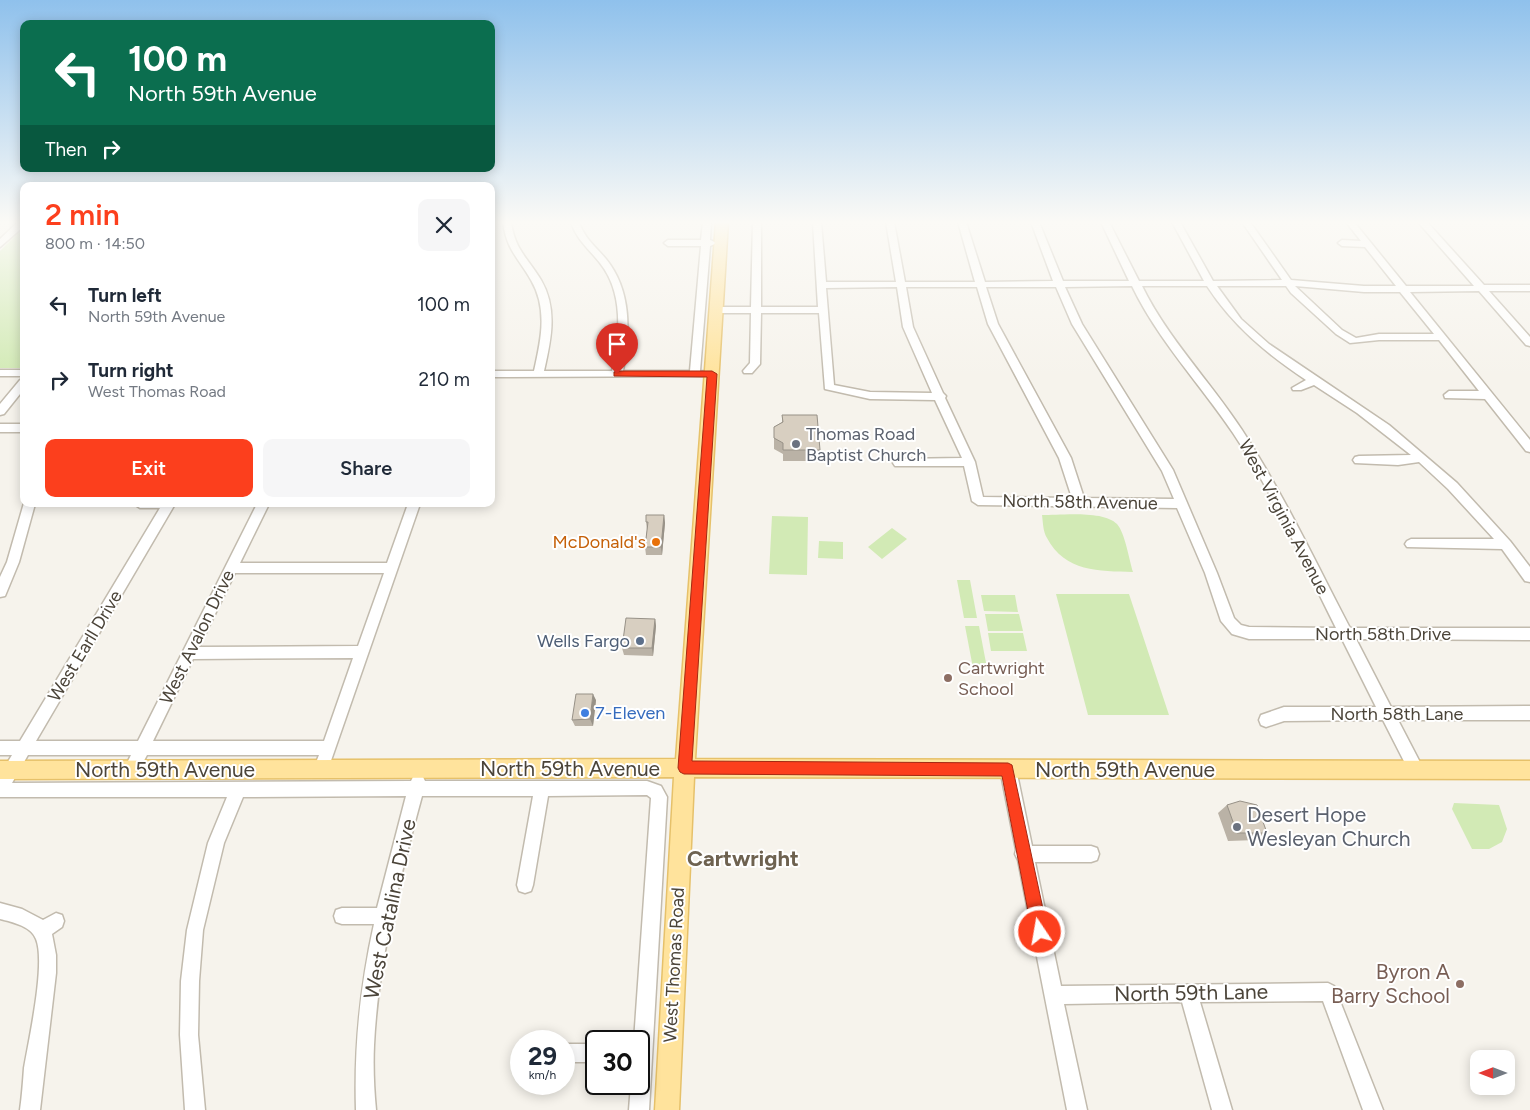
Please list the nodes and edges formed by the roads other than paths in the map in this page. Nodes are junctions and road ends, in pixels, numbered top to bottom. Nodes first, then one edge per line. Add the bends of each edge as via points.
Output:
1 (531, 274) edge
2 (610, 274) edge
3 (705, 274) edge
4 (718, 274) edge
5 (757, 274) edge
6 (821, 274) edge
7 (898, 274) edge
8 (977, 274) edge
9 (1055, 274) edge
10 (1130, 274) edge
11 (1206, 274) edge
12 (1283, 274) edge
13 (1391, 274) edge
14 (1468, 274) edge
15 (1289, 283) junction
16 (1059, 284) junction
17 (1135, 284) junction
18 (1212, 284) junction
19 (822, 285) junction
20 (900, 285) junction
21 (980, 285) junction
22 (1530, 288) edge
23 (1403, 289) junction
24 (1481, 289) junction
25 (716, 310) junction
26 (756, 310) junction
27 (824, 310) junction
28 (1442, 337) junction
29 (1530, 344) edge
30 (748, 371) dead end
31 (0, 373) edge
32 (20, 373) edge
33 (495, 374) edge
34 (538, 374) junction
35 (617, 374) junction
36 (703, 374) junction
37 (1315, 380) junction
38 (20, 387) edge
39 (1296, 388) dead end
40 (1449, 394) dead end
41 (1487, 395) junction
42 (941, 396) junction
43 (0, 411) edge
44 (0, 428) edge
45 (20, 428) edge
46 (1530, 448) edge
47 (1422, 458) junction
48 (1359, 460) dead end
49 (969, 462) junction
50 (899, 463) dead end
51 (1079, 502) junction
52 (1182, 504) junction
53 (27, 507) edge
54 (167, 507) edge
55 (262, 507) edge
56 (413, 507) edge
57 (1411, 544) dead end
58 (1506, 544) junction
59 (231, 568) junction
60 (392, 568) junction
61 (1530, 577) edge
62 (0, 592) edge
63 (1346, 634) junction
64 (1530, 634) edge
65 (362, 652) junction
66 (189, 653) junction
67 (1530, 713) edge
68 (1387, 714) junction
69 (1266, 720) dead end
70 (0, 748) edge
71 (25, 748) junction
72 (142, 748) junction
73 (329, 748) junction
74 (684, 768) junction
75 (1008, 769) junction
76 (6, 770) edge
77 (321, 770) junction
78 (1416, 770) junction
79 (1530, 770) edge
80 (131, 771) junction
81 (419, 778) junction
82 (542, 788) junction
83 (0, 789) edge
84 (238, 789) junction
85 (656, 791) joint
86 (1023, 854) junction
87 (1091, 854) dead end
88 (525, 885) dead end
89 (0, 910) edge
90 (342, 916) dead end
91 (384, 916) junction
92 (1188, 993) junction
93 (1054, 996) junction
94 (643, 1030) edge
95 (669, 1052) junction
96 (650, 1053) edge
97 (640, 1095) edge
98 (30, 1110) edge
99 (195, 1110) edge
100 (366, 1110) edge
101 (640, 1110) edge
102 (667, 1110) edge
103 (1077, 1110) edge
104 (1222, 1110) edge
105 (1373, 1110) edge

1 - 34 street via 544,298 549,317
2 - 35 street via 624,316
3 - 36 street, West Thomas Road
4 - 25 main road, West Thomas Road
5 - 26 street
6 - 19 street
7 - 20 street
8 - 21 street
9 - 16 street
10 - 17 street, West Virginia Avenue
11 - 18 street
12 - 15 street
13 - 23 street
14 - 24 street
15 - 18 street
15 - 23 street
15 - 28 street via 1339,332 1354,341 1378,337
16 - 17 street
16 - 21 street
16 - 52 street via 1077,324 1167,470
17 - 18 street
17 - 63 street, West Virginia Avenue via 1150,313 1237,431 1267,479
18 - 37 street via 1226,307 1251,334
19 - 20 street
19 - 27 street
20 - 21 street
20 - 42 street via 908,327
21 - 51 street via 992,324 1065,458
22 - 24 street
23 - 24 street
23 - 28 street
24 - 29 street
25 - 26 street
25 - 36 main road, West Thomas Road
26 - 27 street
26 - 30 street via 755,364
27 - 42 street via 829,387 875,396
28 - 41 street
31 - 32 street
33 - 34 street
34 - 35 street
35 - 36 street
36 - 74 main road, West Thomas Road
37 - 39 street
37 - 47 street via 1362,411
38 - 43 street
40 - 41 street
41 - 46 street
42 - 49 street
44 - 45 street
47 - 48 street
47 - 58 street via 1468,501
49 - 50 street
49 - 51 street, North 58th Avenue via 978,501
51 - 52 street, North 58th Avenue
52 - 63 street, North 58th Drive via 1228,622 1236,630 1249,633
53 - 62 street via 13,562
54 - 71 street, West Earll Drive
55 - 59 street, West Avalon Drive
56 - 60 street
57 - 58 street
58 - 61 street
59 - 60 street
59 - 66 street, West Avalon Drive
60 - 65 street
63 - 64 street, North 58th Drive
63 - 68 street, West Virginia Avenue
65 - 66 street
65 - 73 street
66 - 72 street, West Avalon Drive
67 - 68 street, North 58th Lane
68 - 69 street, North 58th Lane via 1284,714
68 - 78 street, West Virginia Avenue
70 - 71 street, North 59th Avenue
71 - 72 street, North 59th Avenue
71 - 76 street, West Earll Drive
72 - 73 street, North 59th Avenue
72 - 80 street, West Avalon Drive
73 - 77 street
74 - 75 main road, North 59th Avenue
74 - 81 main road, North 59th Avenue
74 - 95 main road, West Thomas Road
75 - 78 main road, North 59th Avenue
75 - 86 street
76 - 80 main road, North 59th Avenue
76 - 83 street, West Earll Drive
77 - 80 main road, North 59th Avenue
77 - 81 main road, North 59th Avenue
78 - 79 main road, North 59th Avenue
81 - 82 street, North 59th Avenue
81 - 84 street, North 59th Avenue
81 - 91 street, West Catalina Drive
82 - 85 street, North 59th Avenue via 647,788
82 - 88 street
83 - 84 street, North 59th Avenue
84 - 99 street via 216,843 195,930 189,1036
85 - 94 street, West Thomas Road via 659,797
86 - 87 street
86 - 93 street
89 - 98 street via 49,926
90 - 91 street
91 - 100 street, West Catalina Drive via 364,1040
92 - 93 street, North 59th Lane
92 - 104 street
92 - 105 street, North 59th Lane via 1328,992
93 - 103 street
95 - 96 street
95 - 102 main road, West Thomas Road
97 - 101 street, West Thomas Road

